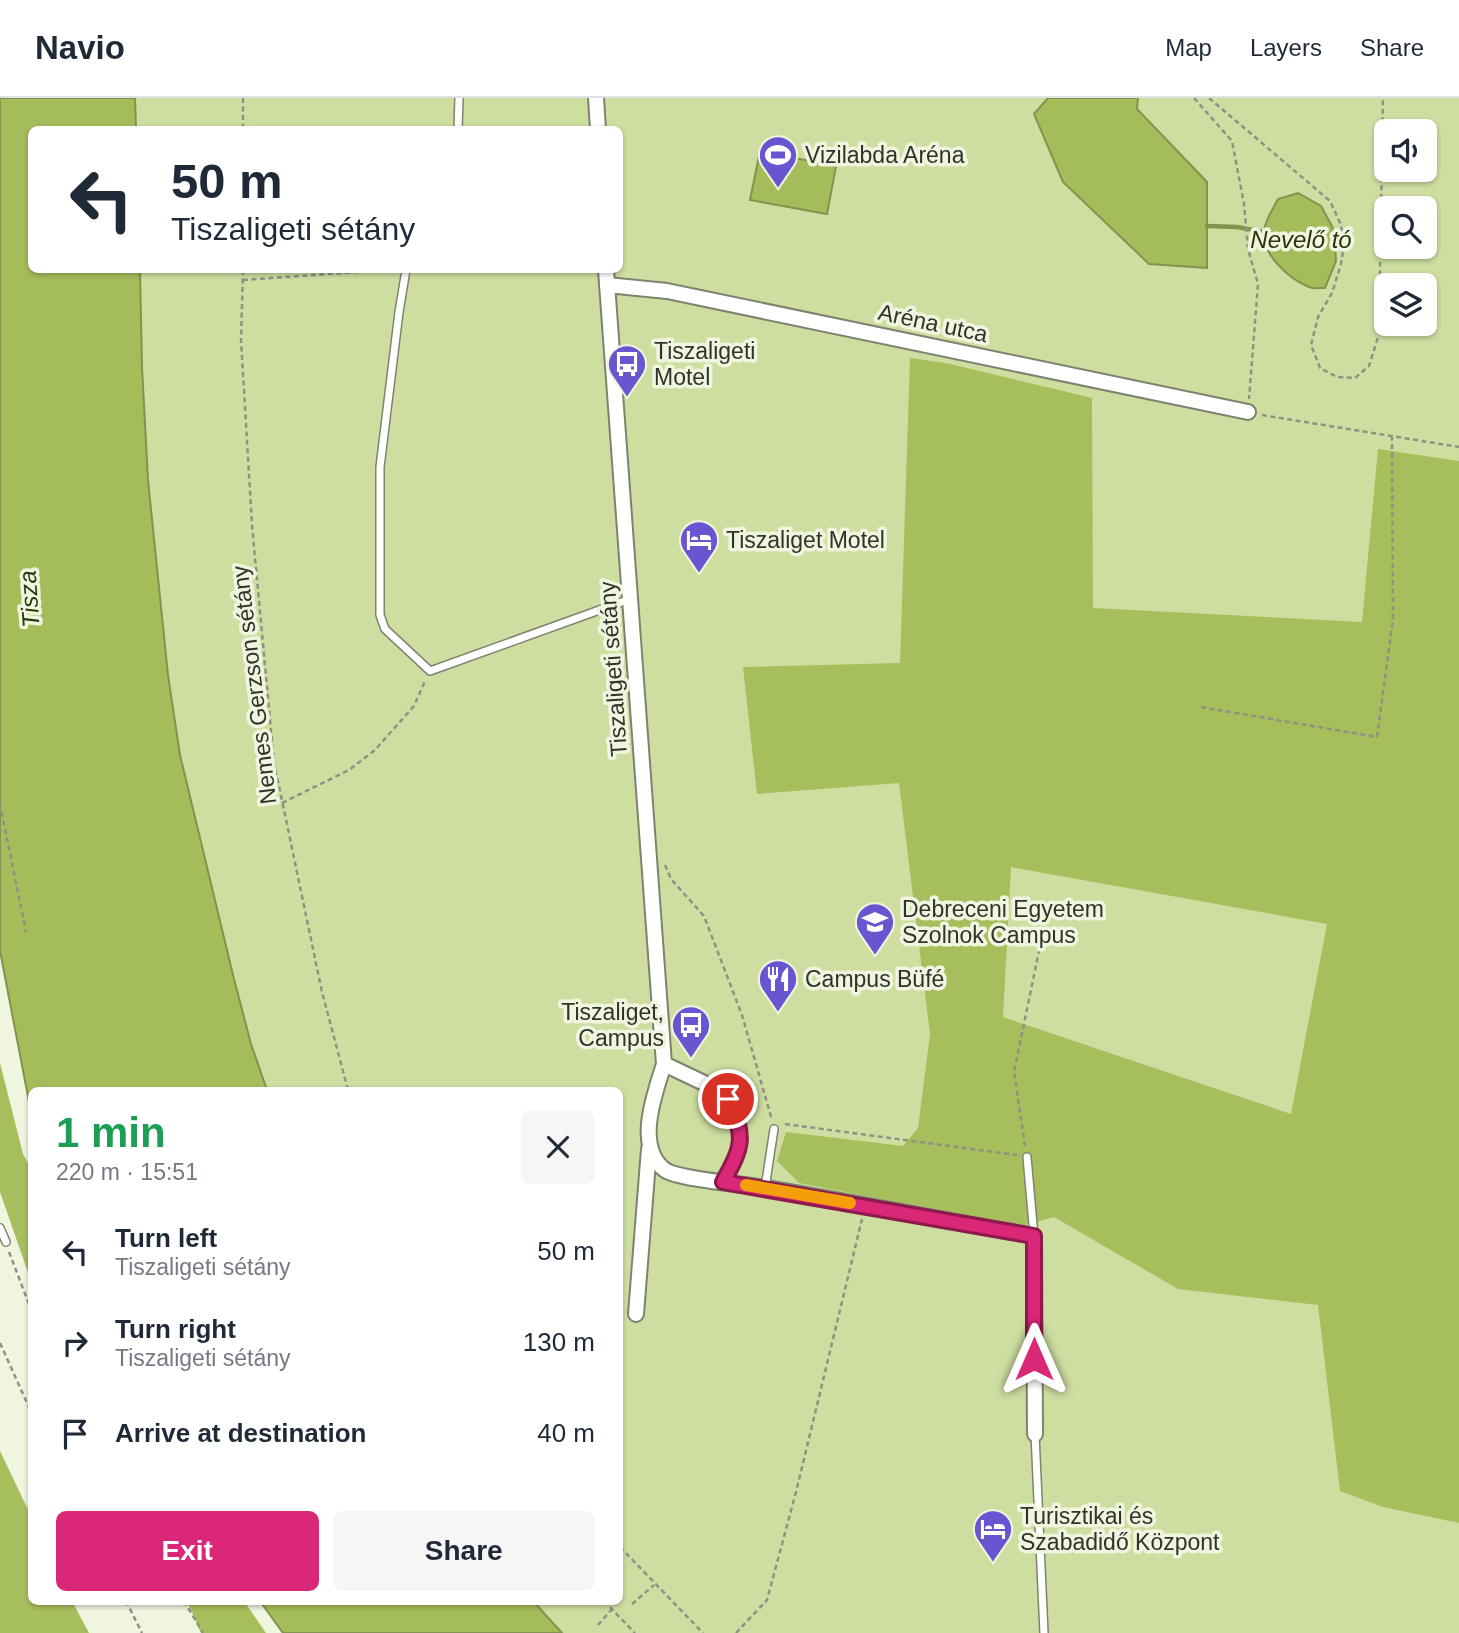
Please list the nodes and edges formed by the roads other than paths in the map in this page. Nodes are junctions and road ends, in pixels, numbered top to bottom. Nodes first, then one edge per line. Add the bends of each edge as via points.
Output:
1 (459, 98) edge
2 (596, 98) edge
3 (458, 126) edge
4 (598, 126) edge
5 (406, 273) edge
6 (608, 273) edge
7 (615, 286) junction
8 (1248, 412) road end
9 (630, 599) junction
10 (664, 1065) junction
11 (704, 1083) joint
12 (774, 1129) road end
13 (649, 1149) junction
14 (1027, 1157) road end
15 (723, 1182) junction
16 (765, 1188) junction
17 (0, 1228) edge
18 (1034, 1236) junction
19 (6, 1242) road end
20 (636, 1314) dead end
21 (1035, 1434) joint
22 (1044, 1633) edge

1 - 3 lane
2 - 4 street
5 - 9 lane via 380,467 380,615 385,629 429,671
6 - 7 street, Tiszaligeti sétány
7 - 8 street, Aréna utca via 667,291
7 - 9 street, Tiszaligeti sétány
9 - 10 street, Tiszaligeti sétány
10 - 11 street
10 - 13 street, Tiszaligeti sétány via 651,1106
11 - 15 lane via 728,1099 740,1125 738,1154
12 - 16 lane
13 - 15 street via 665,1170
13 - 20 street, Tiszaligeti sétány
14 - 18 lane
15 - 16 street
16 - 18 street
17 - 19 lane
18 - 21 street
21 - 22 lane

